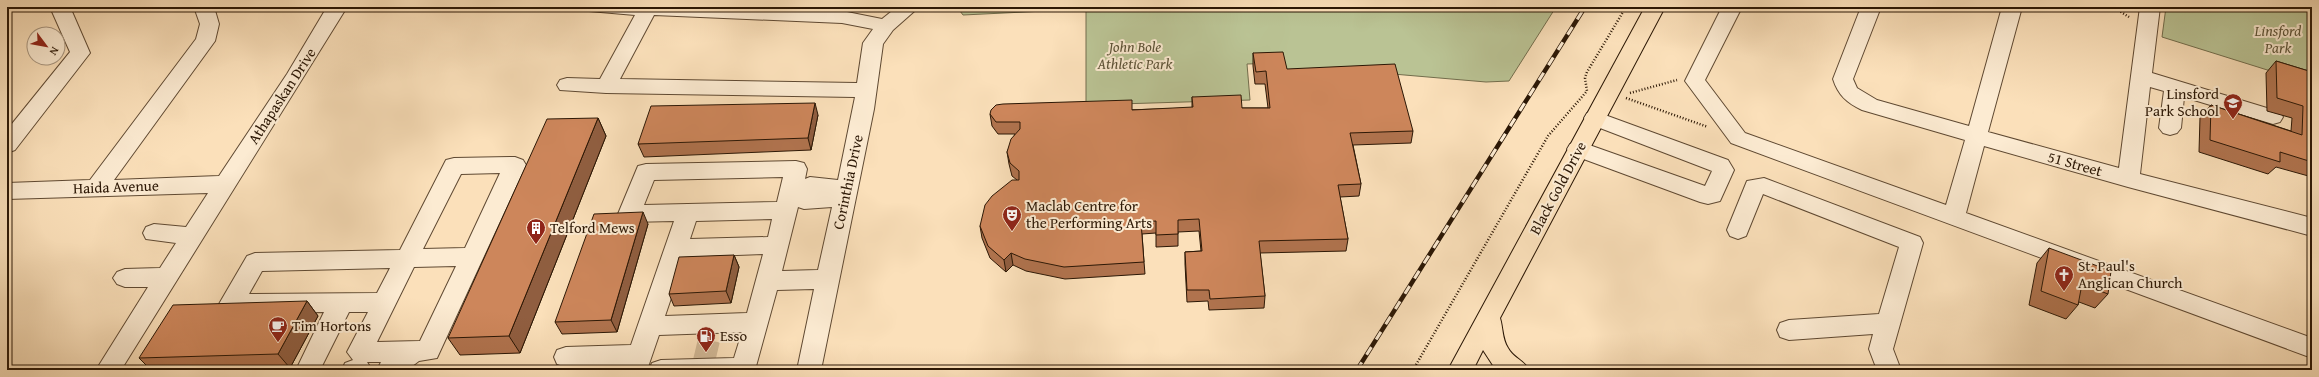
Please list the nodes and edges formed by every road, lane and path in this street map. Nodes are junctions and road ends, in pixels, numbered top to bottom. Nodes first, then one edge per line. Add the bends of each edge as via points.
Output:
1 (60, 7) edge
2 (204, 7) edge
3 (337, 7) edge
4 (596, 7) edge
5 (909, 7) edge
6 (1626, 7) edge
7 (1655, 7) edge
8 (1732, 7) edge
9 (1871, 7) edge
10 (2012, 7) edge
11 (2150, 7) edge
12 (648, 9) junction
13 (756, 10) edge
14 (886, 26) junction
15 (1698, 75) junction
16 (2140, 77) junction
17 (1586, 83) junction
18 (567, 85) dead end
19 (606, 86) junction
20 (2175, 88) junction
21 (866, 90) junction
22 (1608, 91) junction
23 (2273, 117) dead end
24 (1594, 118) junction
25 (2170, 128) dead end
26 (1976, 136) junction
27 (1738, 138) junction
28 (7, 145) edge
29 (1578, 149) junction
30 (2128, 179) junction
31 (225, 184) junction
32 (97, 187) junction
33 (7, 191) edge
34 (842, 193) junction
35 (791, 200) junction
36 (688, 212) junction
37 (1954, 217) junction
38 (2312, 227) edge
39 (1738, 230) dead end
40 (154, 233) dead end
41 (192, 236) junction
42 (776, 244) junction
43 (676, 248) junction
44 (472, 257) junction
45 (408, 258) junction
46 (167, 277) junction
47 (125, 278) dead end
48 (828, 279) junction
49 (768, 281) junction
50 (384, 302) junction
51 (341, 303) junction
52 (1489, 319) junction
53 (756, 322) junction
54 (1889, 323) junction
55 (650, 326) junction
56 (1789, 330) dead end
57 (2312, 348) edge
58 (413, 352) junction
59 (710, 355) edge
60 (566, 357) dead end
61 (637, 362) edge
62 (108, 370) edge
63 (308, 370) edge
64 (354, 370) edge
65 (360, 370) edge
66 (389, 370) edge
67 (661, 370) edge
68 (809, 370) edge
69 (1413, 370) edge
70 (1460, 370) edge
71 (1517, 370) edge
72 (1889, 370) edge

1 - 28 street via 80,53
2 - 32 street via 210,17 205,41
3 - 31 street, Athapaskan Drive
4 - 12 street
5 - 14 street, Corinthia Drive
6 - 17 path via 1620,22 1589,69 1585,78
7 - 22 main road, Black Gold Drive
8 - 15 street
9 - 26 street, 51 Street via 1843,79 1849,94 1872,106
10 - 26 street
11 - 16 street
12 - 13 street
12 - 19 street
13 - 14 street via 859,19
14 - 21 street, Corinthia Drive via 873,43
15 - 27 street via 1695,81
15 - 27 path via 1620,96
16 - 20 street
16 - 30 street
17 - 22 path
17 - 69 path via 1587,91 1580,101 1554,126
18 - 19 street
19 - 21 street
20 - 23 street
20 - 25 street
21 - 34 street, Corinthia Drive
22 - 24 main road, Black Gold Drive
24 - 29 main road, Black Gold Drive
24 - 29 street via 1720,166 1723,170 1712,195 1708,196
26 - 30 street, 51 Street
26 - 37 street
27 - 37 street
29 - 52 main road, Black Gold Drive
30 - 38 street, 51 Street
31 - 32 street, Haida Avenue
31 - 41 street, Athapaskan Drive
32 - 33 street, Haida Avenue
34 - 35 street via 826,201
34 - 48 street, Corinthia Drive
35 - 36 street
35 - 36 street via 796,169 646,172 629,214
35 - 42 street
36 - 43 street
37 - 57 street
39 - 54 street via 1755,188 1764,186 1912,243
40 - 41 street
41 - 46 street, Athapaskan Drive
42 - 43 street
42 - 49 street
43 - 55 street
44 - 45 street
44 - 45 street via 515,165 454,166
44 - 58 street via 428,351
45 - 50 street
45 - 51 street via 254,262 231,304
46 - 47 street
46 - 62 street, Athapaskan Drive
48 - 49 street
48 - 68 street, Corinthia Drive
49 - 53 street
50 - 51 street
50 - 58 street via 359,352
51 - 63 street
52 - 70 main road, Black Gold Drive
52 - 71 main road via 1492,346 1501,358
53 - 59 street
53 - 59 street via 744,368
54 - 56 street
54 - 72 street via 1881,349
55 - 59 street
55 - 61 street
58 - 66 street
59 - 67 street
60 - 61 street
64 - 65 street

